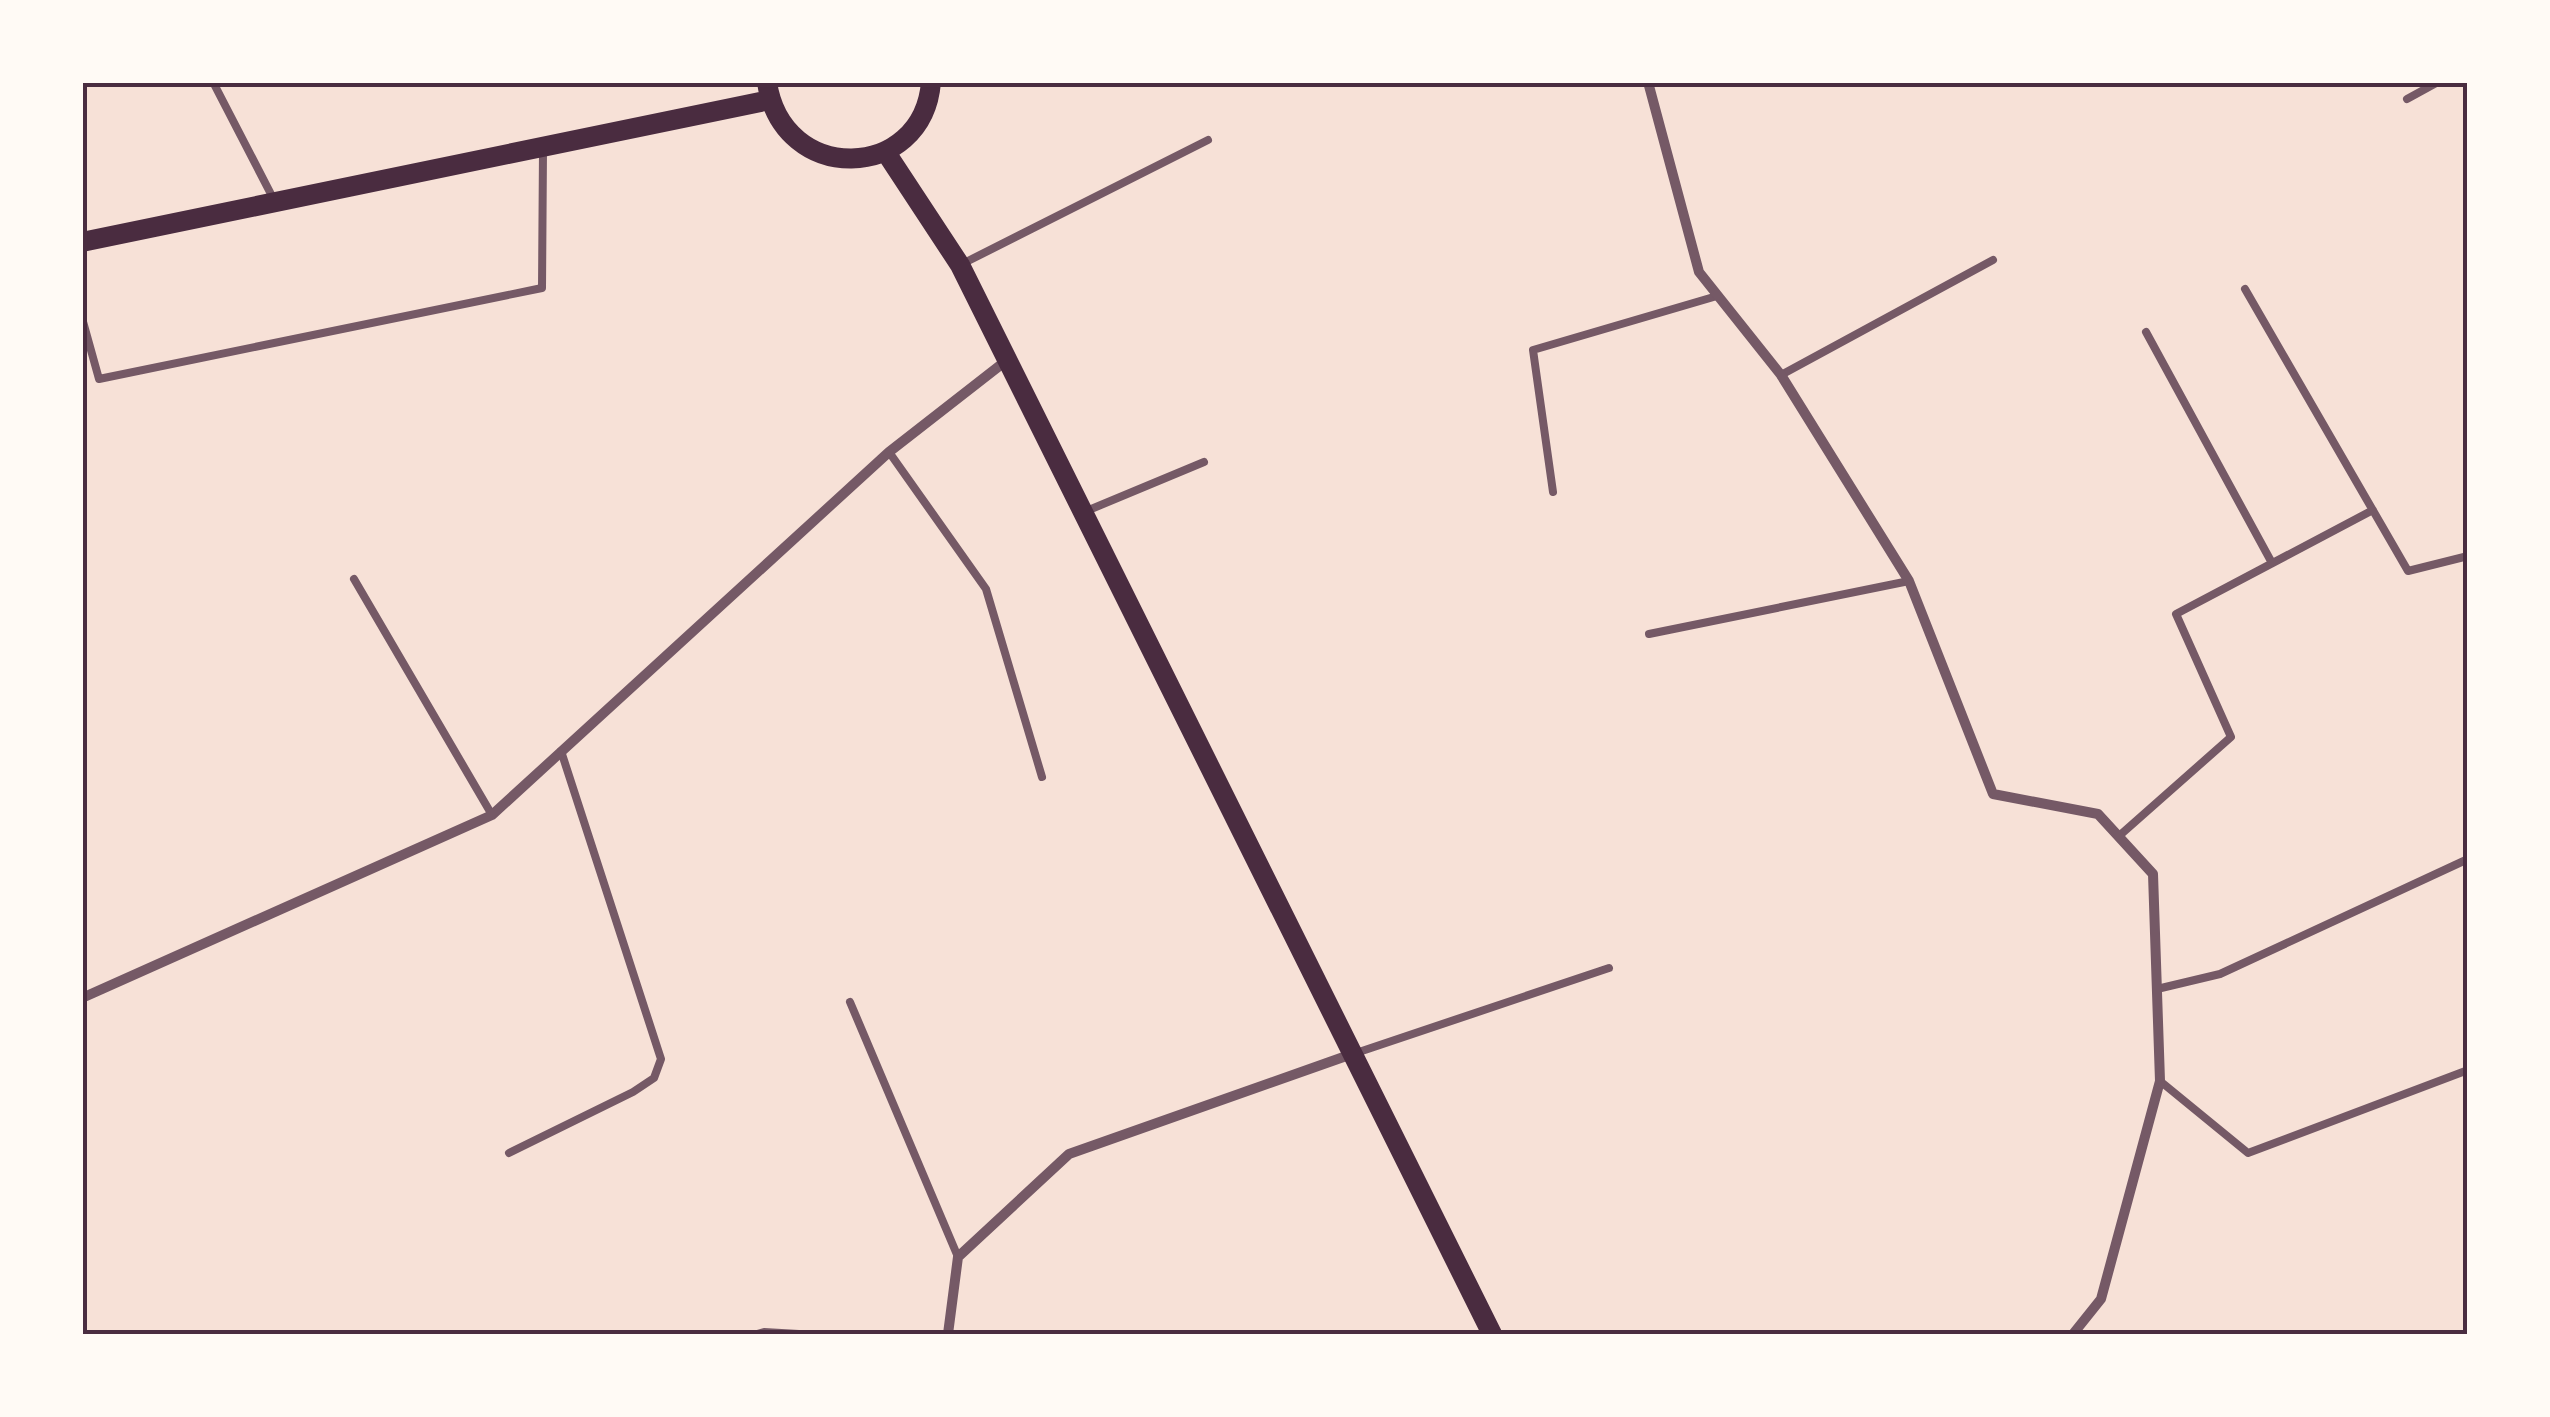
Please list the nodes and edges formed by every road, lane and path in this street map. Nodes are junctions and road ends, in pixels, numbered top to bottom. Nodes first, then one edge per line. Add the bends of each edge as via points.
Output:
1 (213, 82) edge
2 (932, 82) edge
3 (1648, 82) edge
4 (2438, 82) edge
5 (768, 91) edge
6 (2407, 99) dead end
7 (1208, 140) dead end
8 (543, 147) junction
9 (885, 151) junction
10 (274, 202) junction
11 (82, 242) edge
12 (1993, 260) dead end
13 (960, 265) junction
14 (2244, 289) dead end
15 (1717, 296) junction
16 (82, 318) edge
17 (2146, 332) dead end
18 (1007, 360) junction
19 (1782, 376) junction
20 (889, 452) junction
21 (1204, 462) dead end
22 (1553, 492) dead end
23 (2373, 510) junction
24 (1083, 513) junction
25 (2468, 556) edge
26 (2272, 563) junction
27 (354, 578) dead end
28 (1909, 581) junction
29 (1648, 634) dead end
30 (561, 752) junction
31 (1042, 778) dead end
32 (492, 815) junction
33 (2119, 836) junction
34 (2468, 859) edge
35 (1609, 968) dead end
36 (2157, 989) junction
37 (82, 998) edge
38 (850, 1002) dead end
39 (1352, 1054) junction
40 (2468, 1070) edge
41 (2160, 1081) junction
42 (509, 1153) dead end
43 (958, 1257) junction
44 (757, 1334) edge
45 (800, 1334) edge
46 (948, 1334) edge
47 (1492, 1334) edge
48 (2073, 1334) edge

1 - 10 lane
2 - 9 main road via 924,114
3 - 15 street via 1699,272
4 - 6 lane
5 - 8 main road
5 - 9 main road via 780,122 815,152 862,159
7 - 13 lane
8 - 10 main road
8 - 16 lane via 542,288 99,379
9 - 13 main road
10 - 11 main road
12 - 19 lane
13 - 18 main road
14 - 23 lane
15 - 19 street
15 - 22 lane via 1533,350
17 - 26 lane
18 - 20 street
18 - 24 main road
19 - 28 street
20 - 30 street
20 - 31 lane via 986,589
21 - 24 lane
23 - 25 lane via 2408,570
23 - 26 lane
24 - 39 main road
26 - 33 lane via 2176,614 2232,737
27 - 32 lane
28 - 29 lane
28 - 33 street via 1993,794 2098,814
30 - 32 street
30 - 42 lane via 660,1059 654,1078 633,1092
32 - 37 street
33 - 36 street via 2153,874
34 - 36 lane via 2220,974
35 - 39 lane
36 - 41 street
38 - 43 lane
39 - 43 street via 1069,1154
39 - 47 main road
40 - 41 lane via 2248,1153
41 - 48 street via 2100,1299
43 - 46 street
44 - 45 lane

